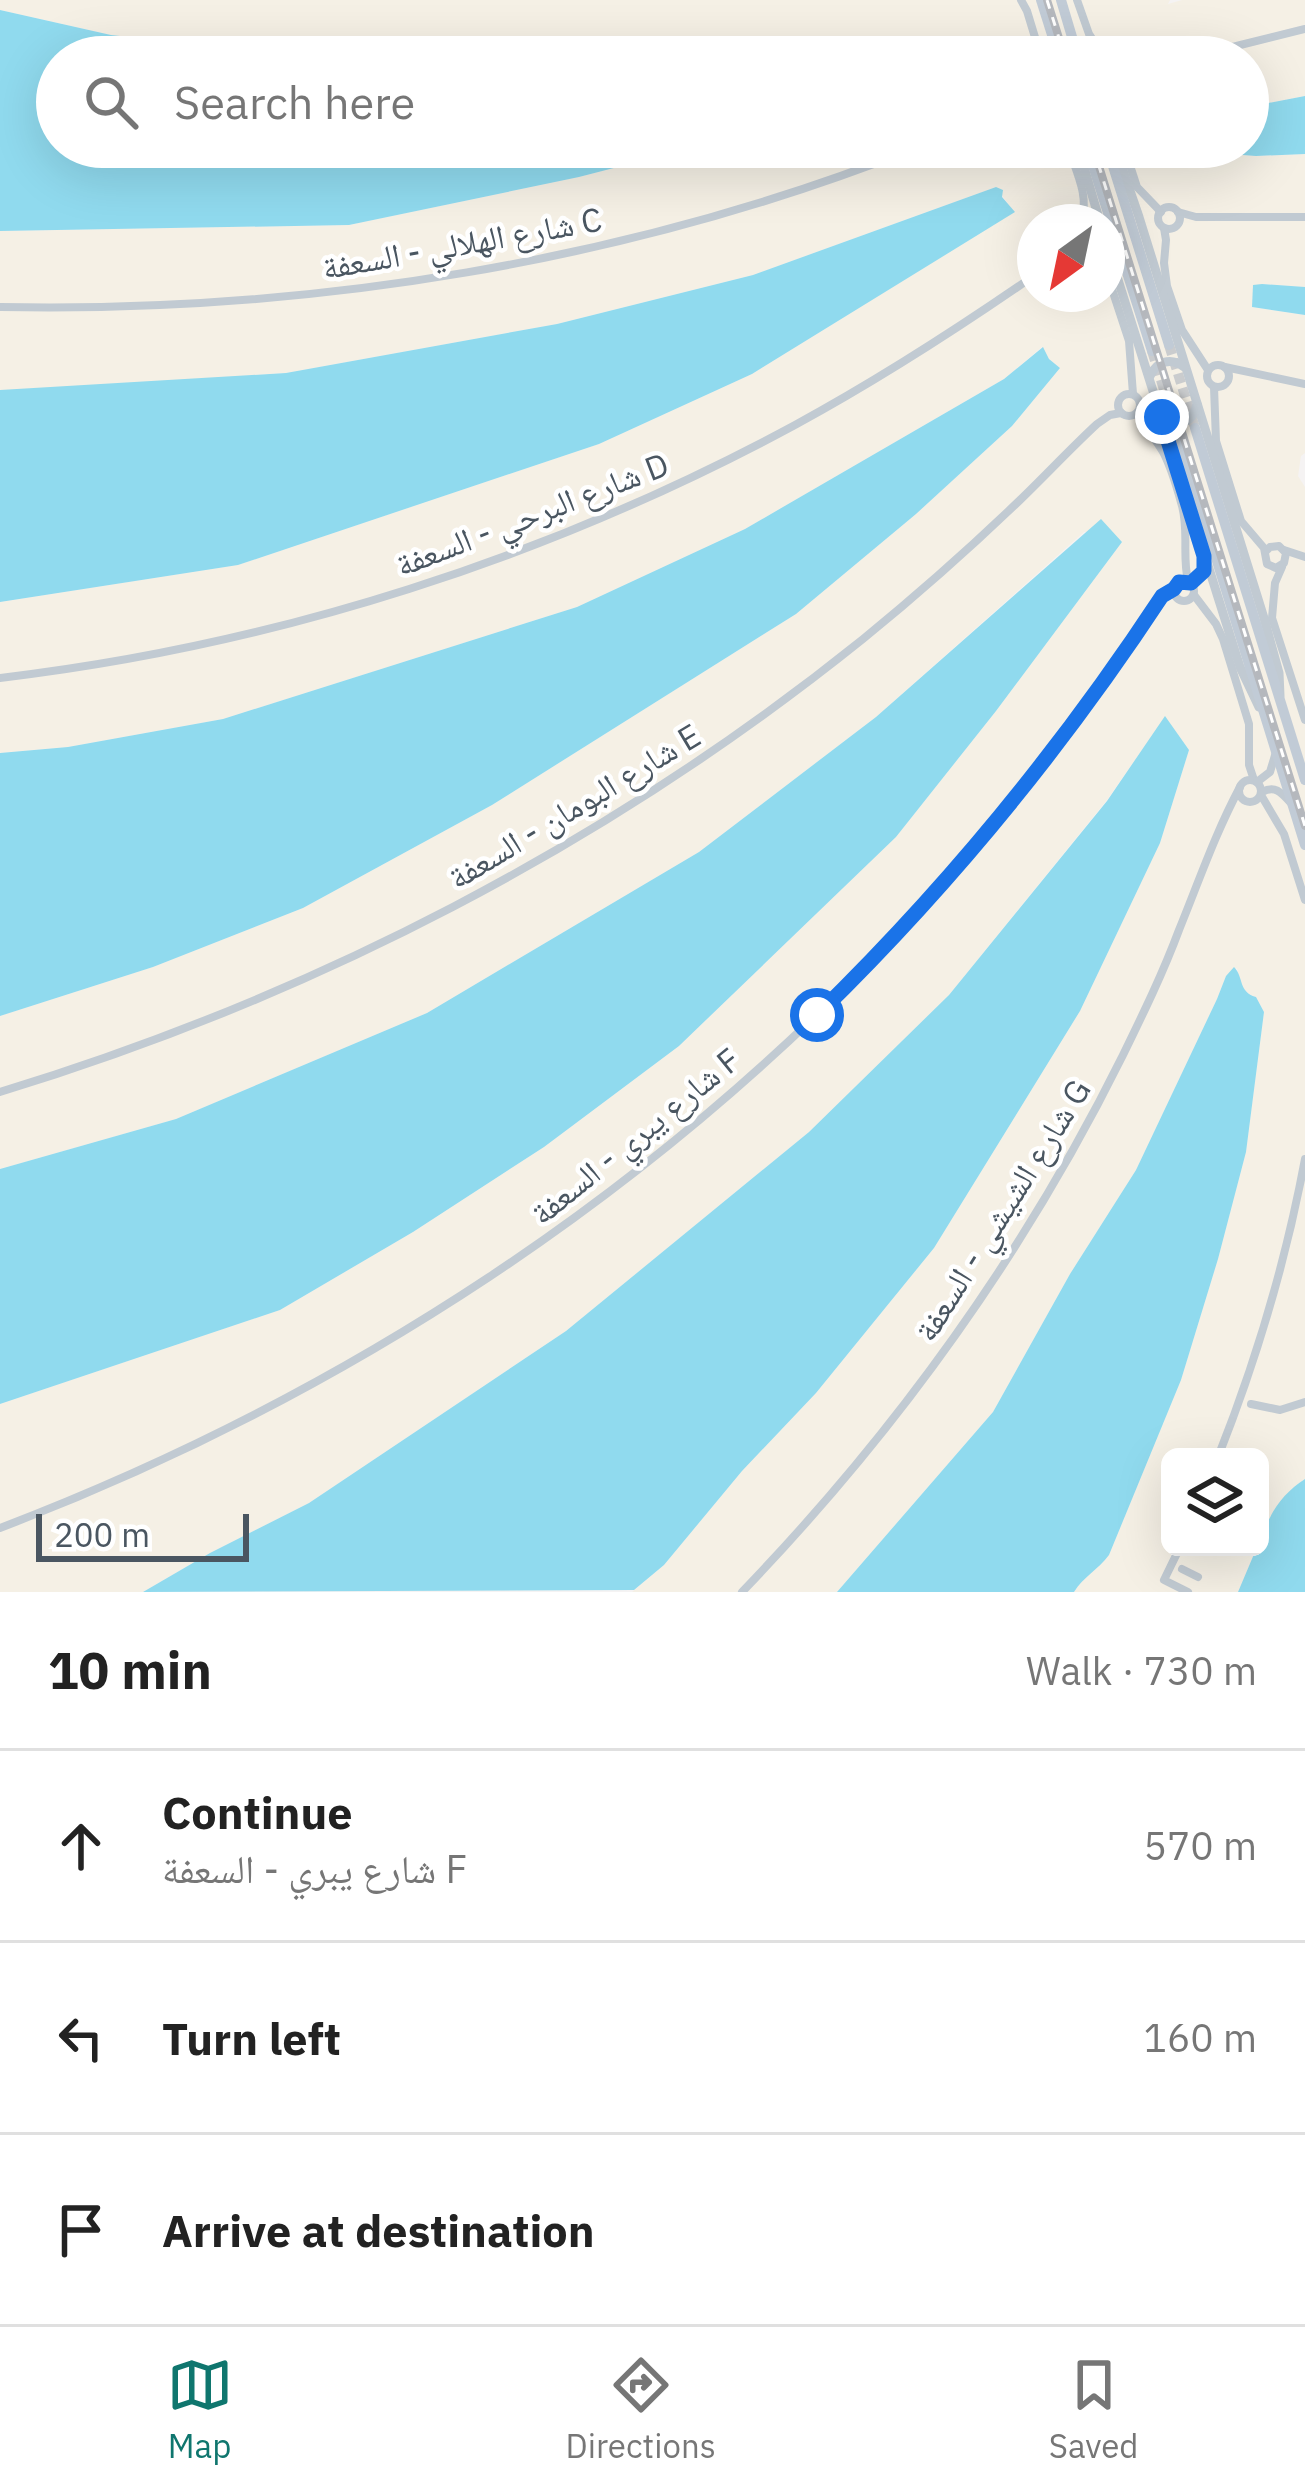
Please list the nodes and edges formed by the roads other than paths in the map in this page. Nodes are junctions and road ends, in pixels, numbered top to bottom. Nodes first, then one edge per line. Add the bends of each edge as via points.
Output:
1 (1021, 0) edge
2 (1041, 0) edge
3 (1061, 0) edge
4 (1077, 0) edge
5 (1305, 29) edge
6 (1035, 36) edge
7 (1052, 36) edge
8 (1072, 36) edge
9 (1092, 36) edge
10 (1269, 38) edge
11 (860, 168) edge
12 (1075, 168) edge
13 (1084, 168) edge
14 (1095, 168) edge
15 (1117, 168) edge
16 (1119, 168) edge
17 (1131, 168) edge
18 (1084, 204) edge
19 (1095, 204) edge
20 (1167, 211) junction
21 (1139, 217) junction
22 (1196, 217) junction
23 (1305, 217) edge
24 (1170, 227) junction
25 (1147, 242) junction
26 (1017, 287) edge
27 (1125, 304) edge
28 (0, 307) edge
29 (1120, 312) edge
30 (1168, 345) tunnel mouth
31 (1152, 351) tunnel mouth
32 (1214, 369) junction
33 (1188, 371) junction
34 (1250, 373) junction
35 (1149, 380) junction
36 (1219, 384) junction
37 (1305, 384) edge
38 (1127, 396) junction
39 (1197, 404) junction
40 (1159, 412) junction
41 (1132, 413) junction
42 (1092, 428) junction
43 (1195, 428) tunnel mouth
44 (1178, 431) tunnel mouth
45 (1284, 550) junction
46 (1268, 551) junction
47 (1204, 556) junction
48 (1305, 558) edge
49 (1246, 560) junction
50 (1278, 566) junction
51 (1254, 584) junction
52 (1185, 590) junction
53 (1216, 595) junction
54 (0, 678) edge
55 (1280, 701) junction
56 (1265, 714) junction
57 (1305, 721) edge
58 (1276, 750) junction
59 (1300, 755) edge
60 (1250, 764) junction
61 (1305, 780) edge
62 (1255, 781) junction
63 (1241, 785) junction
64 (1261, 794) junction
65 (1247, 801) junction
66 (1293, 806) junction
67 (1228, 807) junction
68 (1271, 815) junction
69 (1305, 845) edge
70 (1305, 900) edge
71 (0, 1092) edge
72 (1305, 1160) edge
73 (1305, 1402) edge
74 (1251, 1404) dead end
75 (1221, 1448) edge
76 (0, 1528) edge
77 (1176, 1556) edge
78 (1181, 1569) dead end
79 (1198, 1577) dead end
80 (742, 1592) edge
81 (1188, 1592) edge

1 - 6 street
2 - 7 main road
3 - 8 main road
4 - 9 street
5 - 10 street
11 - 28 street, شارع الهلالي - السعفة C via 687,223 448,274 241,300
12 - 18 street
13 - 19 street
14 - 31 main road
15 - 30 main road
16 - 21 street
17 - 20 street via 1137,187
20 - 21 street
20 - 22 street
20 - 24 street
20 - 24 street via 1159,221
21 - 25 street
22 - 23 street
22 - 24 street
24 - 25 street
24 - 32 street via 1165,278 1182,330
25 - 33 street
26 - 54 street, شارع البرحي - السعفة D via 798,423 559,536 287,625
27 - 35 street
29 - 38 street via 1130,341
32 - 33 street via 1197,377
32 - 34 street
32 - 36 street
32 - 36 street
33 - 35 street via 1166,361
33 - 39 street
34 - 36 street
34 - 37 street
35 - 38 street, شارع البومان - السعفة E via 1147,390
35 - 40 street
36 - 39 street via 1201,392
36 - 46 street via 1215,436 1241,520
38 - 41 street
38 - 41 street via 1139,400
38 - 42 street, شارع البومان - السعفة E
39 - 40 street via 1181,423
39 - 49 street
40 - 41 street
40 - 47 street
41 - 42 street, شارع البومان - السعفة E
41 - 52 street via 1168,462 1181,503
42 - 71 street, شارع البومان - السعفة E via 863,639 595,828 336,966 192,1027
43 - 55 main road
44 - 56 main road
45 - 46 street
45 - 48 street
45 - 50 street
46 - 49 street
46 - 50 street via 1267,564
47 - 52 street via 1204,571
47 - 53 street
48 - 50 street
49 - 51 street
50 - 51 street via 1261,571
50 - 57 street via 1273,622
51 - 55 street via 1280,673
52 - 53 street
52 - 60 street via 1221,634 1247,716
52 - 76 street, شارع يبري - السعفة F via 1156,603 1057,746 942,885 817,1015 664,1150 498,1272 323,1380 185,1450
53 - 56 street
55 - 59 main road
56 - 58 main road
58 - 62 street via 1270,772
58 - 66 main road
59 - 61 main road
60 - 62 street
60 - 63 street, شارع الشيشي - السعفة G
62 - 63 street
62 - 64 street
63 - 65 street
63 - 67 street, شارع الشيشي - السعفة G
64 - 65 street
64 - 66 street via 1278,790
64 - 68 street
65 - 67 street
65 - 68 street
66 - 69 main road
67 - 80 street, شارع الشيشي - السعفة G via 1139,1022 1030,1222 880,1435
68 - 70 street
72 - 75 street via 1265,1322
73 - 74 street via 1274,1410
77 - 81 street via 1164,1580
78 - 79 street

